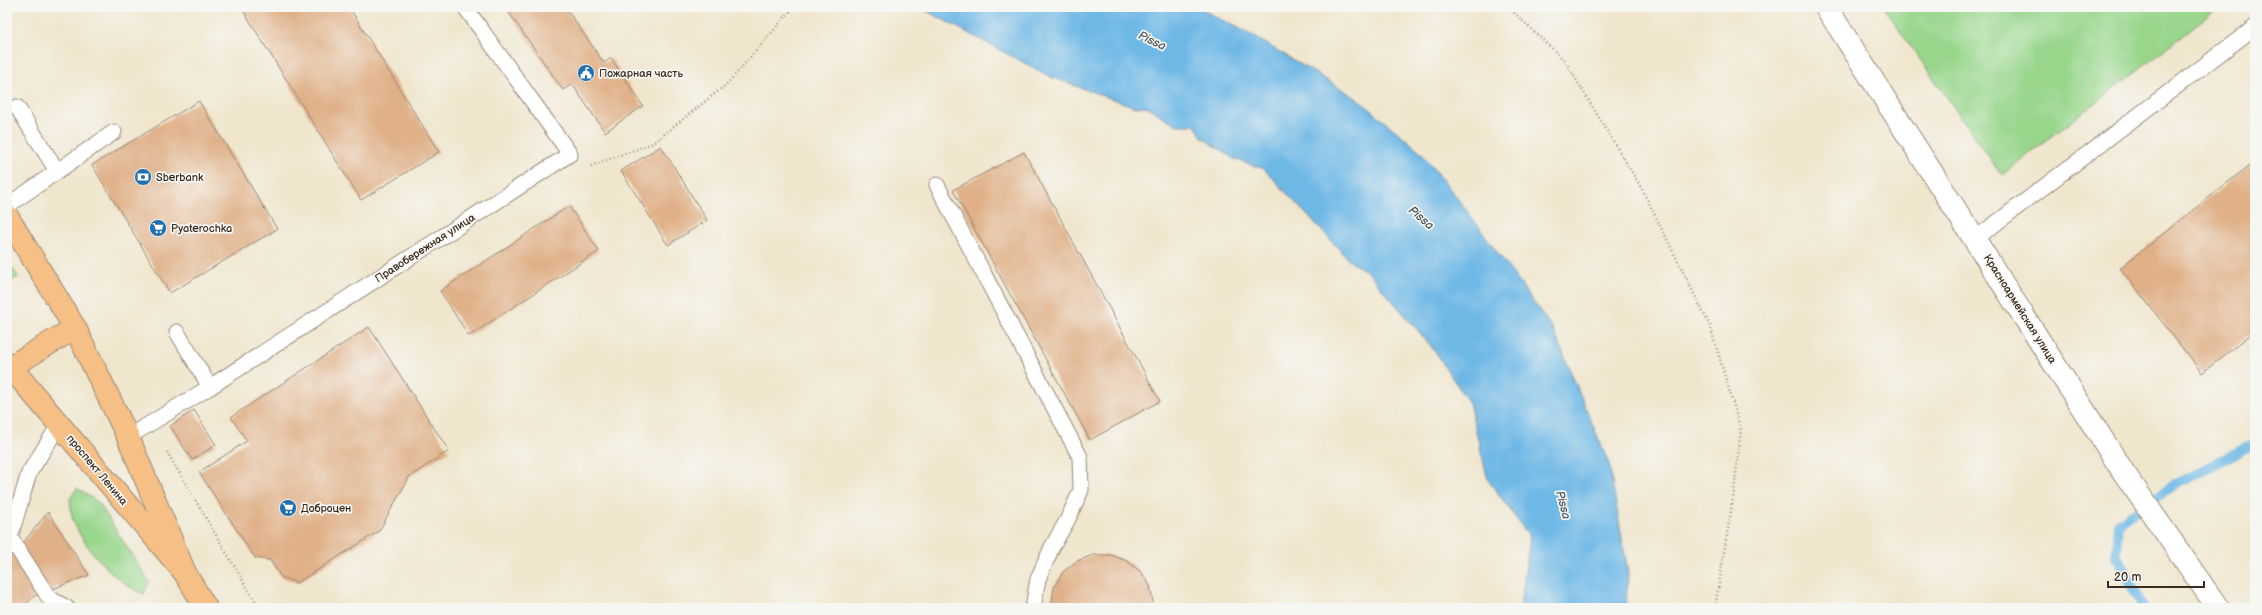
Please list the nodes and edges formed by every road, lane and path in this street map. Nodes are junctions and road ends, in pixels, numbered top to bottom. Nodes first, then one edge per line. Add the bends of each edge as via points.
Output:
1 (465, 7) edge
2 (794, 7) edge
3 (1508, 7) edge
4 (1826, 7) edge
5 (2255, 27) edge
6 (17, 107) dead end
7 (114, 132) dead end
8 (570, 154) junction
9 (57, 171) junction
10 (937, 185) dead end
11 (7, 206) edge
12 (7, 216) edge
13 (1976, 239) junction
14 (75, 328) junction
15 (177, 332) dead end
16 (8, 366) edge
17 (210, 387) junction
18 (150, 424) junction
19 (59, 425) junction
20 (128, 437) junction
21 (185, 573) junction
22 (67, 608) edge
23 (206, 608) edge
24 (259, 608) edge
25 (1032, 608) edge
26 (1715, 608) edge
27 (2218, 608) edge

1 - 8 lane
2 - 8 path via 727,84 653,142 586,168
3 - 26 path via 1565,61 1642,189 1710,326 1741,430 1734,492
4 - 13 street, Красноармейская улица
5 - 13 lane
6 - 9 lane
7 - 9 lane
8 - 17 lane, Правобережная улица
9 - 11 lane
10 - 25 lane via 1080,457 1081,490 1038,579
12 - 14 main road, проспект Ленина
13 - 27 street, Красноармейская улица via 2122,470
14 - 16 main road, проспект Ленина
14 - 20 main road, проспект Ленина
15 - 17 lane
16 - 19 main road, проспект Ленина
17 - 18 lane, Правобережная улица
18 - 20 lane, Правобережная улица
18 - 24 path
19 - 21 main road, проспект Ленина
19 - 22 lane via 29,473 10,537 49,598
20 - 21 main road, проспект Ленина
21 - 23 main road, проспект Ленина

